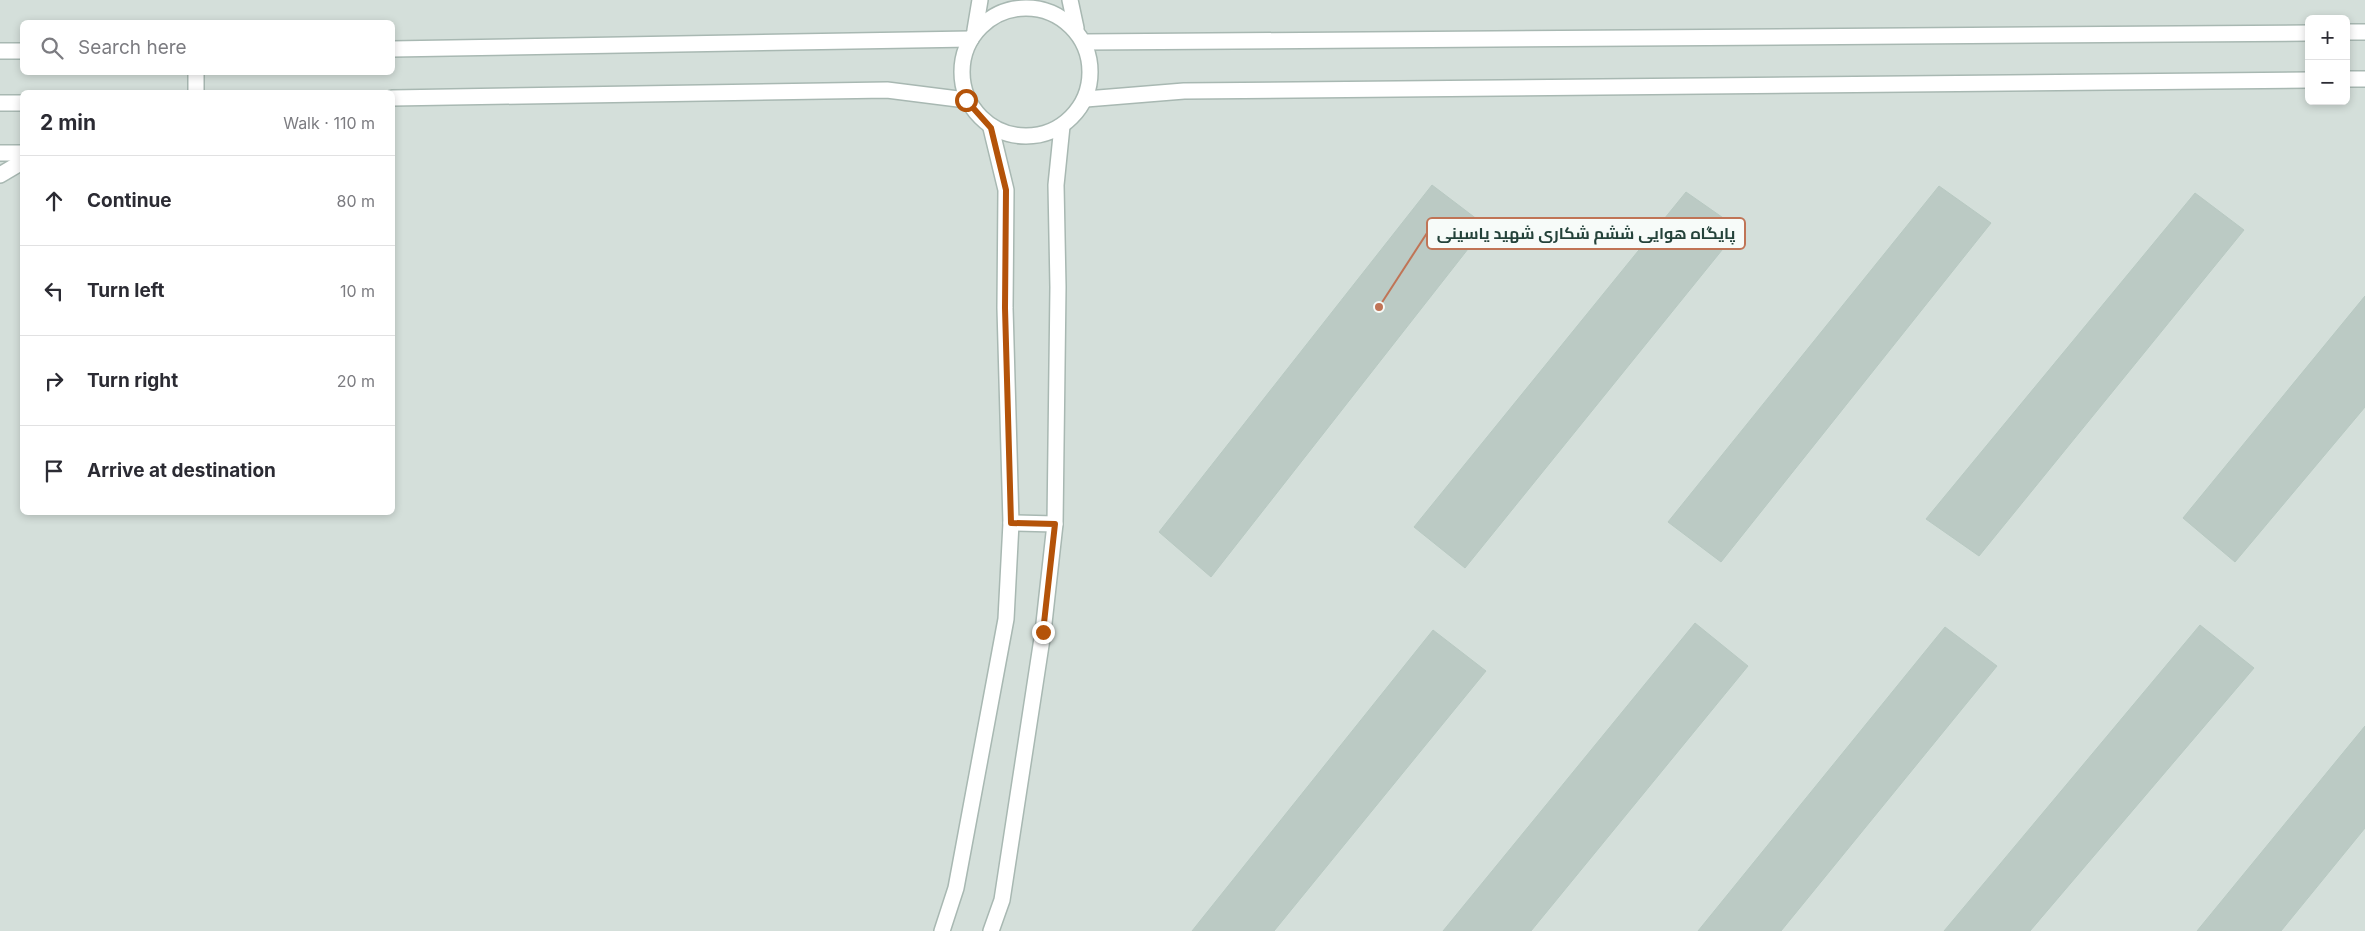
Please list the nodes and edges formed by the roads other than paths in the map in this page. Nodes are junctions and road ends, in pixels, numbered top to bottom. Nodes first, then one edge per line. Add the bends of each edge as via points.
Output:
1 (980, 0) edge
2 (1070, 0) edge
3 (1076, 28) junction
4 (2350, 32) edge
5 (2365, 32) edge
6 (2305, 33) edge
7 (973, 34) junction
8 (1085, 42) junction
9 (395, 49) edge
10 (0, 50) edge
11 (20, 51) edge
12 (196, 75) edge
13 (2350, 79) edge
14 (2365, 79) edge
15 (2305, 80) edge
16 (196, 90) edge
17 (395, 98) edge
18 (1086, 99) junction
19 (966, 100) junction
20 (0, 103) edge
21 (20, 103) edge
22 (1062, 126) junction
23 (991, 128) junction
24 (0, 153) edge
25 (20, 153) edge
26 (20, 163) edge
27 (0, 175) edge
28 (1011, 523) junction
29 (1055, 524) junction
30 (942, 931) edge
31 (991, 931) edge

1 - 7 street
2 - 3 street
3 - 7 street via 1044,9 1006,9
3 - 8 street
4 - 5 street
6 - 8 street
7 - 9 street
7 - 19 street via 960,64
8 - 18 street via 1092,70
10 - 11 street
12 - 16 street
13 - 14 street
15 - 18 street via 1184,91
17 - 19 street via 887,90
18 - 22 street
19 - 23 street
20 - 21 street
22 - 23 street via 1027,138
22 - 29 street via 1056,185
23 - 28 street via 1006,190 1005,308
24 - 25 street
26 - 27 street
28 - 29 street
28 - 30 street via 1006,619 956,888
29 - 31 street via 1043,632 1002,900

